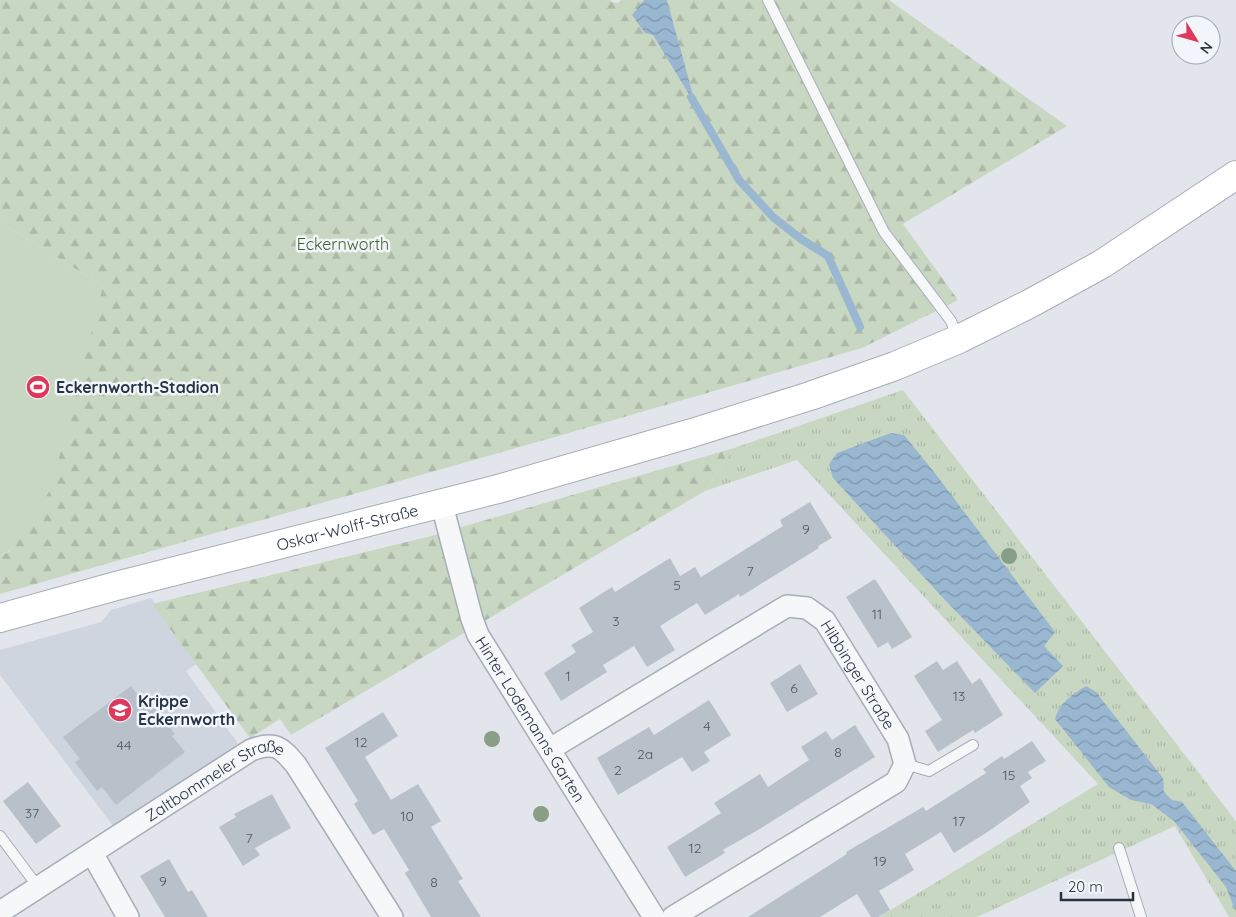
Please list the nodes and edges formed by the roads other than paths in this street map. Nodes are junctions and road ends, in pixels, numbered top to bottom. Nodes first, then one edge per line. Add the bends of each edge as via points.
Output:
1 (768, 0) edge
2 (1236, 175) edge
3 (959, 339) junction
4 (442, 505) junction
5 (0, 618) edge
6 (973, 745) dead end
7 (550, 750) junction
8 (905, 764) junction
9 (0, 836) edge
10 (1119, 848) dead end
11 (92, 853) junction
12 (38, 887) junction
13 (0, 912) edge
14 (128, 917) edge
15 (392, 917) edge
16 (654, 917) edge
17 (673, 917) edge
18 (1141, 917) edge

1 - 3 lane via 884,232 951,321
2 - 3 street, Oskar-Wolff-Straße via 1102,264
3 - 4 street, Oskar-Wolff-Straße via 810,396
4 - 5 street, Oskar-Wolff-Straße
4 - 7 street, Hinter Lodemanns Garten via 478,635
6 - 8 lane via 929,771
7 - 8 street, Hibbinger Straße via 787,606 807,608 825,621 898,739
7 - 16 street, Hinter Lodemanns Garten
8 - 17 street via 896,782
9 - 12 lane
10 - 18 lane
11 - 12 street, Zaltbommeler Straße
11 - 14 street
11 - 15 street, Zaltbommeler Straße via 251,750 272,745 284,750 296,765
12 - 13 street, Zaltbommeler Straße

